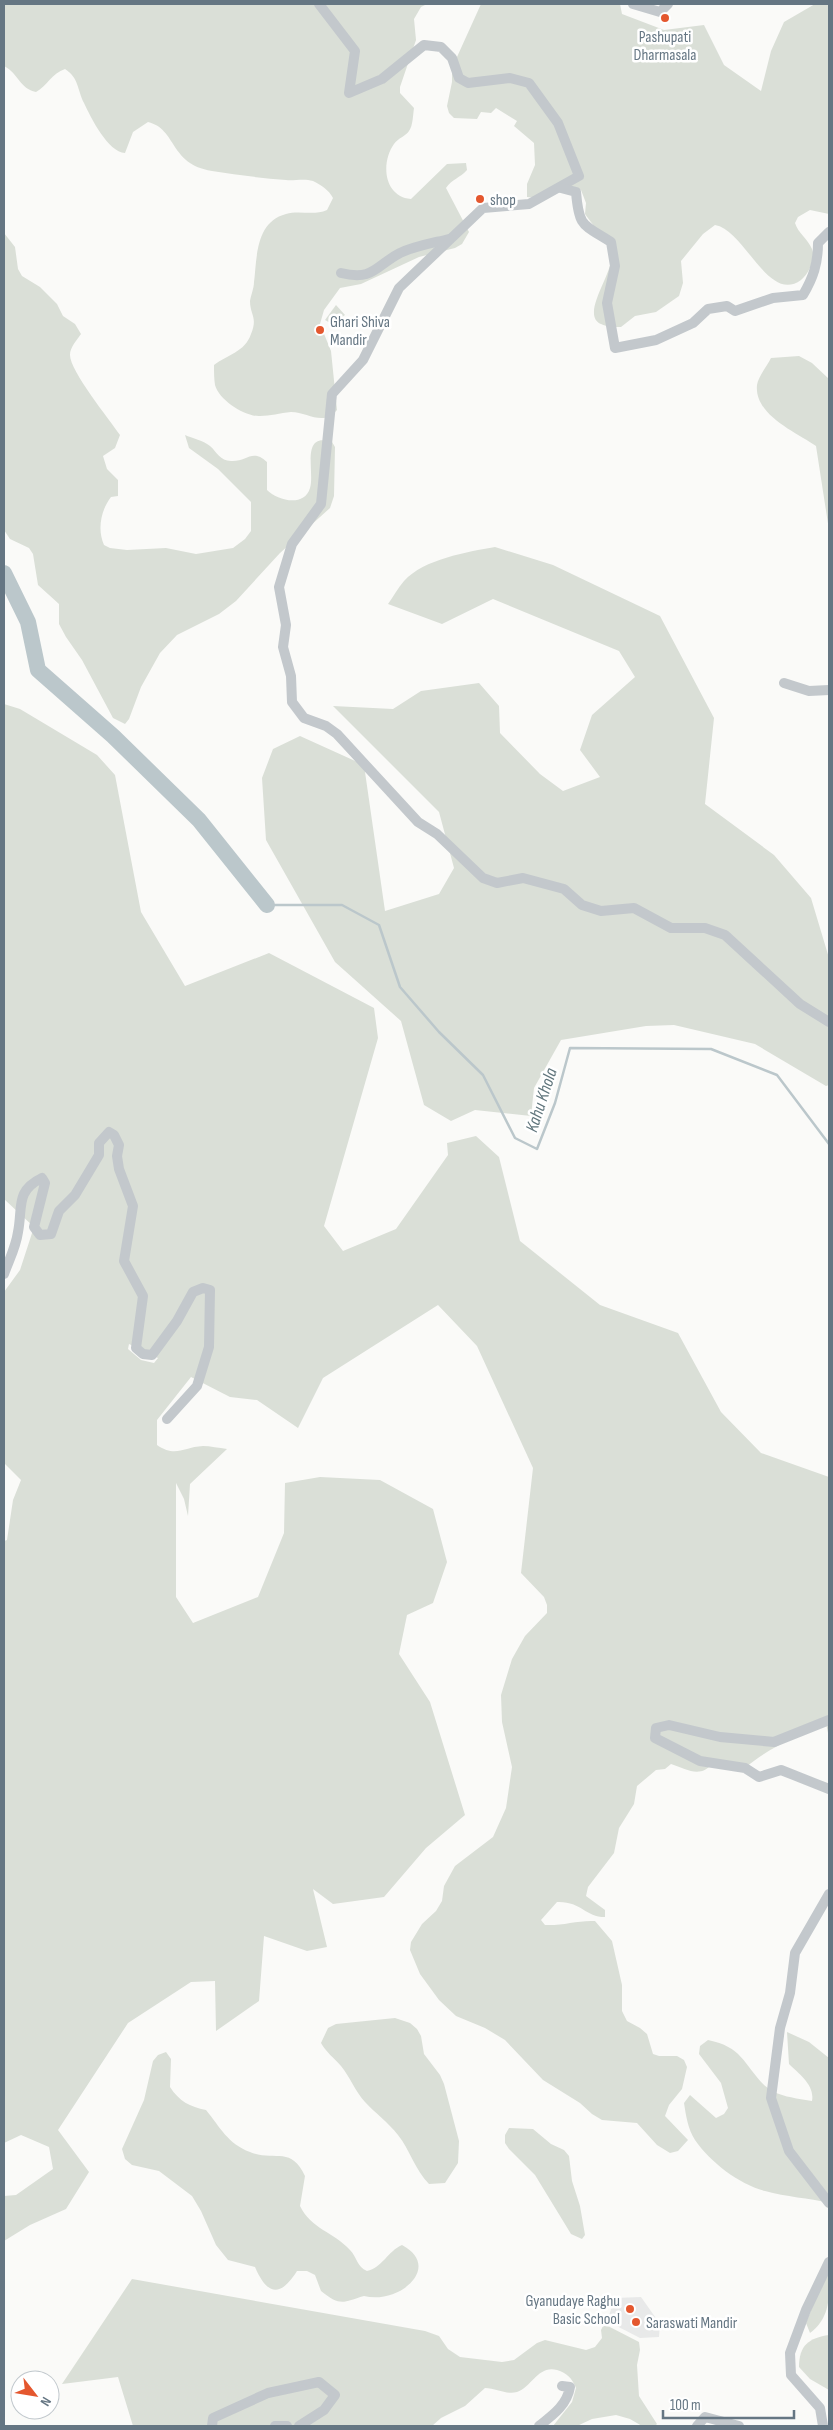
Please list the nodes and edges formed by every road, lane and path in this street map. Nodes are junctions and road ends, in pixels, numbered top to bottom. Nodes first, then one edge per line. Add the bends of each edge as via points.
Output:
1 (320, 4) edge
2 (633, 4) edge
3 (668, 4) edge
4 (561, 188) junction
5 (829, 232) edge
6 (452, 238) junction
7 (341, 273) dead end
8 (784, 683) dead end
9 (829, 690) edge
10 (829, 1022) edge
11 (4, 1274) edge
12 (166, 1419) dead end
13 (829, 1720) edge
14 (829, 1789) edge
15 (829, 1894) edge
16 (829, 2203) edge
17 (829, 2262) edge
18 (562, 2386) dead end
19 (212, 2426) edge
20 (276, 2426) edge
21 (288, 2426) edge
22 (299, 2426) edge
23 (539, 2426) edge
24 (697, 2426) edge
25 (739, 2426) edge
26 (823, 2426) edge

1 - 4 street via 355,51 349,92 382,79 424,45 447,51 459,78 468,83 510,78 529,84 558,123 579,176
2 - 3 street via 660,12
4 - 5 street via 576,192 582,224 611,242 615,266 607,303 615,348 656,340 693,323 708,309 727,306 735,311 773,298 803,295 813,279 818,243
4 - 6 street via 529,204 482,208
6 - 7 street via 400,253 378,269 358,277
6 - 10 street via 399,288 363,360 332,394 322,504 292,544 279,587 286,625 283,647 291,676 292,702 304,718 337,734 418,822 437,834 483,878 497,883 523,878 564,889 582,905 601,911 634,908 671,928 705,928 725,935 800,1004
8 - 9 street via 809,691
11 - 12 street via 16,1246 22,1198 29,1184 42,1178 45,1183 34,1227 40,1235 51,1234 59,1211 75,1195 99,1155 99,1143 109,1132 114,1134 119,1144 119,1168 132,1206 124,1261 144,1296 136,1348 143,1354 152,1355 193,1292 203,1288 210,1290 209,1347 197,1386
13 - 14 street via 774,1742 720,1737 669,1725 656,1728 655,1738 700,1761 745,1768 759,1777 781,1770
15 - 16 street via 795,1953 790,1993 780,2028 772,2098 789,2151
17 - 26 street via 790,2353 792,2375 820,2408
18 - 23 street via 570,2386 569,2394 560,2409
19 - 22 street via 213,2418 268,2394 320,2382 335,2395 324,2410
20 - 21 street
24 - 25 street via 705,2417

